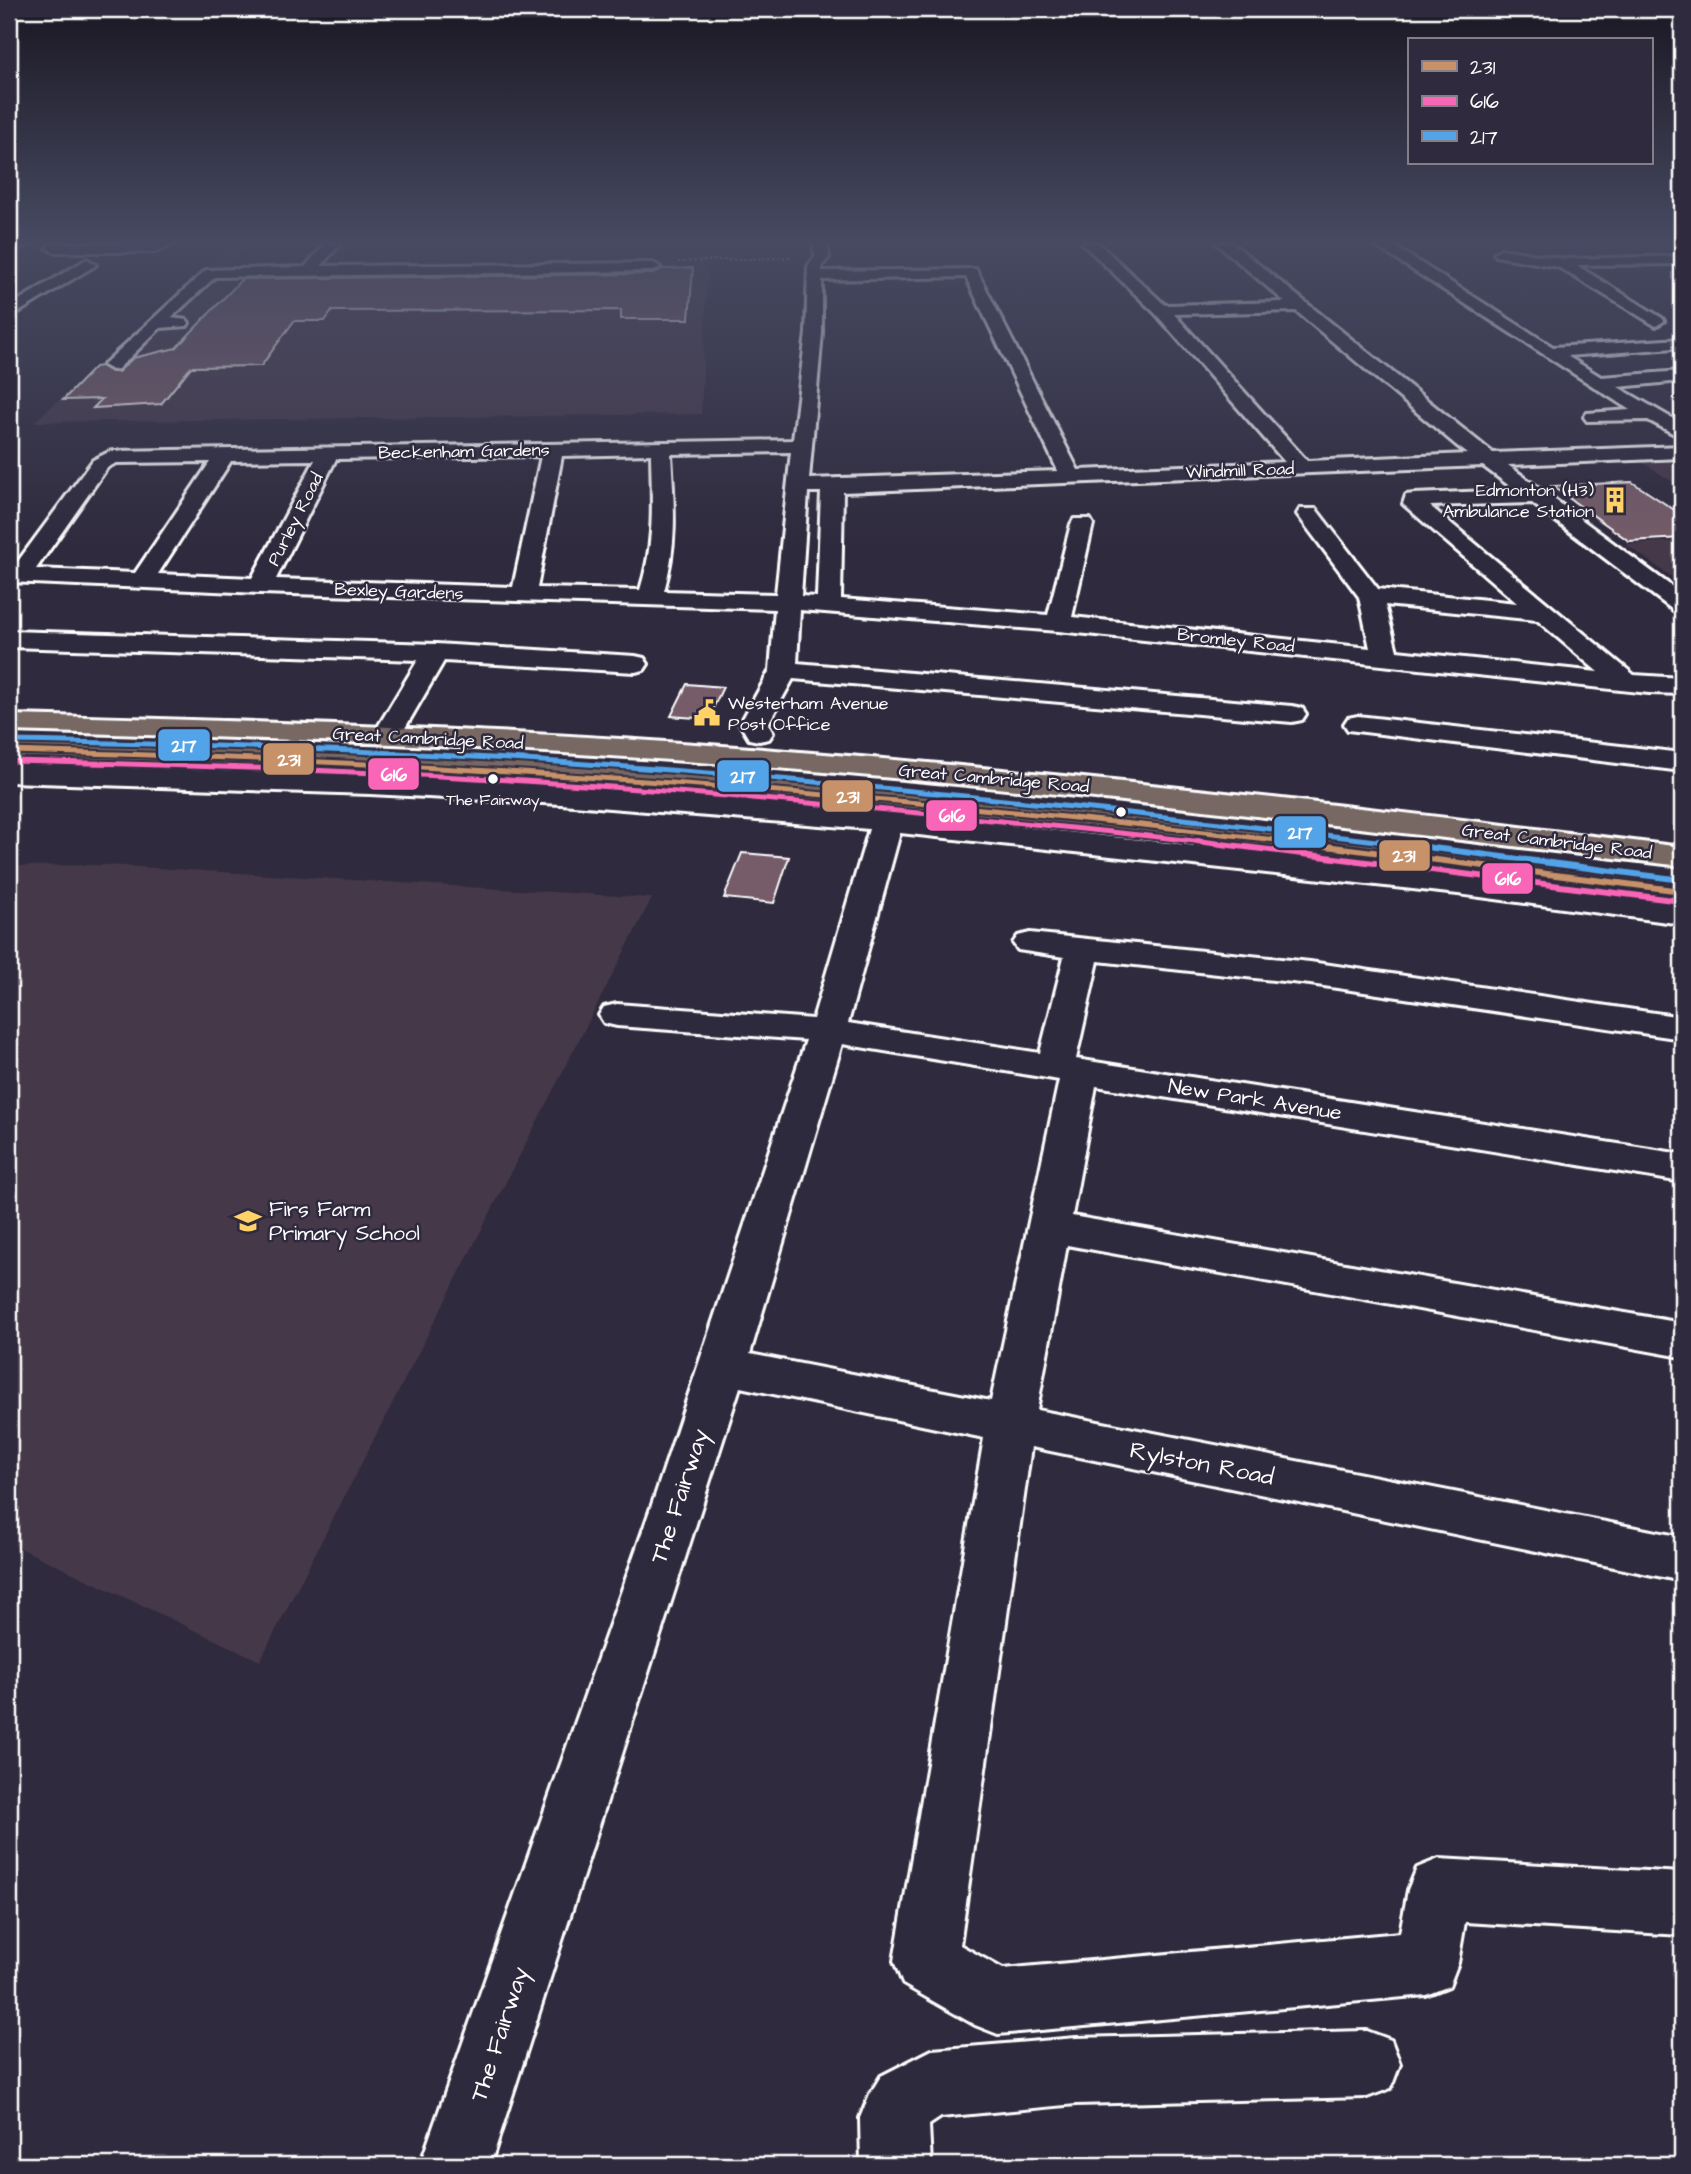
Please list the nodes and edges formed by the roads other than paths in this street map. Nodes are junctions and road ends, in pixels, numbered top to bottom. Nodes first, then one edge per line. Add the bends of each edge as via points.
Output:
1 (134, 344) edge
2 (813, 344) edge
3 (1007, 344) edge
4 (1192, 344) edge
5 (1348, 344) edge
6 (1537, 344) edge
7 (1655, 344) edge
8 (1549, 352) junction
9 (112, 365) dead end
10 (1682, 376) edge
11 (1598, 383) junction
12 (1682, 413) edge
13 (1653, 414) junction
14 (1594, 417) dead end
15 (1682, 432) edge
16 (804, 446) junction
17 (661, 448) junction
18 (553, 449) junction
19 (1682, 452) edge
20 (329, 453) junction
21 (225, 454) junction
22 (1488, 458) junction
23 (1301, 468) junction
24 (1071, 476) junction
25 (799, 485) junction
26 (832, 486) junction
27 (1535, 496) junction
28 (1308, 514) dead end
29 (1082, 524) dead end
30 (793, 538) junction
31 (830, 539) junction
32 (15, 575) edge
33 (142, 580) junction
34 (260, 586) junction
35 (524, 594) junction
36 (1371, 596) junction
37 (650, 598) junction
38 (789, 602) junction
39 (829, 605) junction
40 (1682, 605) edge
41 (1545, 613) junction
42 (384, 620) junction
43 (1058, 622) junction
44 (9, 639) edge
45 (436, 652) junction
46 (1385, 655) junction
47 (635, 664) dead end
48 (779, 681) junction
49 (1626, 682) junction
50 (1682, 685) edge
51 (1292, 714) dead end
52 (9, 723) edge
53 (1358, 724) dead end
54 (387, 735) junction
55 (753, 745) junction
56 (9, 751) edge
57 (1682, 762) edge
58 (9, 774) edge
59 (887, 822) junction
60 (1682, 857) edge
61 (1682, 891) edge
62 (1682, 914) edge
63 (1030, 943) dead end
64 (1083, 950) junction
65 (617, 1014) dead end
66 (1682, 1028) edge
67 (828, 1031) junction
68 (1068, 1068) junction
69 (1682, 1168) edge
70 (1050, 1227) junction
71 (1682, 1340) edge
72 (722, 1366) junction
73 (1010, 1424) junction
74 (1682, 1559) edge
75 (1682, 1904) edge
76 (1367, 2064) dead end
77 (455, 2165) edge
78 (896, 2165) edge

1 - 9 street
2 - 16 street
3 - 24 street
4 - 23 street
5 - 22 street
6 - 8 street
7 - 8 street
8 - 11 street
10 - 11 street
11 - 13 street
12 - 13 street
13 - 14 street
13 - 15 street
16 - 17 street, Beckenham Gardens
16 - 25 street
17 - 18 street, Beckenham Gardens
17 - 37 street via 662,556
18 - 20 street, Beckenham Gardens
18 - 35 street
19 - 22 street, Windmill Road
20 - 21 street, Beckenham Gardens
20 - 34 street, Purley Road
21 - 32 street, Beckenham Gardens via 111,457 100,464
21 - 33 street
22 - 23 street, Windmill Road
22 - 27 street
23 - 24 street, Windmill Road
24 - 26 street, Windmill Road
25 - 26 street, Windmill Road
25 - 30 street
26 - 31 street
27 - 40 street
27 - 41 street via 1414,500 1413,504
28 - 36 street
29 - 43 street
30 - 31 street
30 - 38 street
31 - 39 street
32 - 33 street, Bexley Gardens
33 - 34 street, Bexley Gardens
34 - 42 street, Bexley Gardens
35 - 37 street, Bexley Gardens
35 - 42 street, Bexley Gardens
36 - 41 street
36 - 46 street
37 - 38 street, Bexley Gardens
38 - 39 street, Bromley Road
38 - 48 street
39 - 43 street, Bromley Road
41 - 49 street
42 - 44 street via 163,640
42 - 45 street
43 - 46 street, Bromley Road
45 - 47 street
45 - 54 street
46 - 49 street, Bromley Road
48 - 51 street
48 - 55 street via 780,708 773,725
49 - 50 street, Bromley Road
52 - 54 highway, Great Cambridge Road
53 - 57 street
54 - 55 highway, Great Cambridge Road
55 - 60 highway, Great Cambridge Road
56 - 61 highway, Great Cambridge Road via 369,763 734,786 1161,825
58 - 59 street via 561,795
59 - 62 street via 1458,884
59 - 67 street, The Fairway
63 - 64 street
64 - 66 street via 1310,973
64 - 68 street
65 - 67 street, New Park Avenue
67 - 68 street, New Park Avenue
67 - 72 street, The Fairway
68 - 69 street, New Park Avenue
68 - 70 street
70 - 71 street
70 - 73 street
72 - 73 street, Rylston Road
72 - 77 street, The Fairway
73 - 74 street, Rylston Road
73 - 75 street via 926,1961 998,2002 1426,1963 1439,1890
76 - 78 street via 1076,2071 932,2084 905,2100 894,2118

